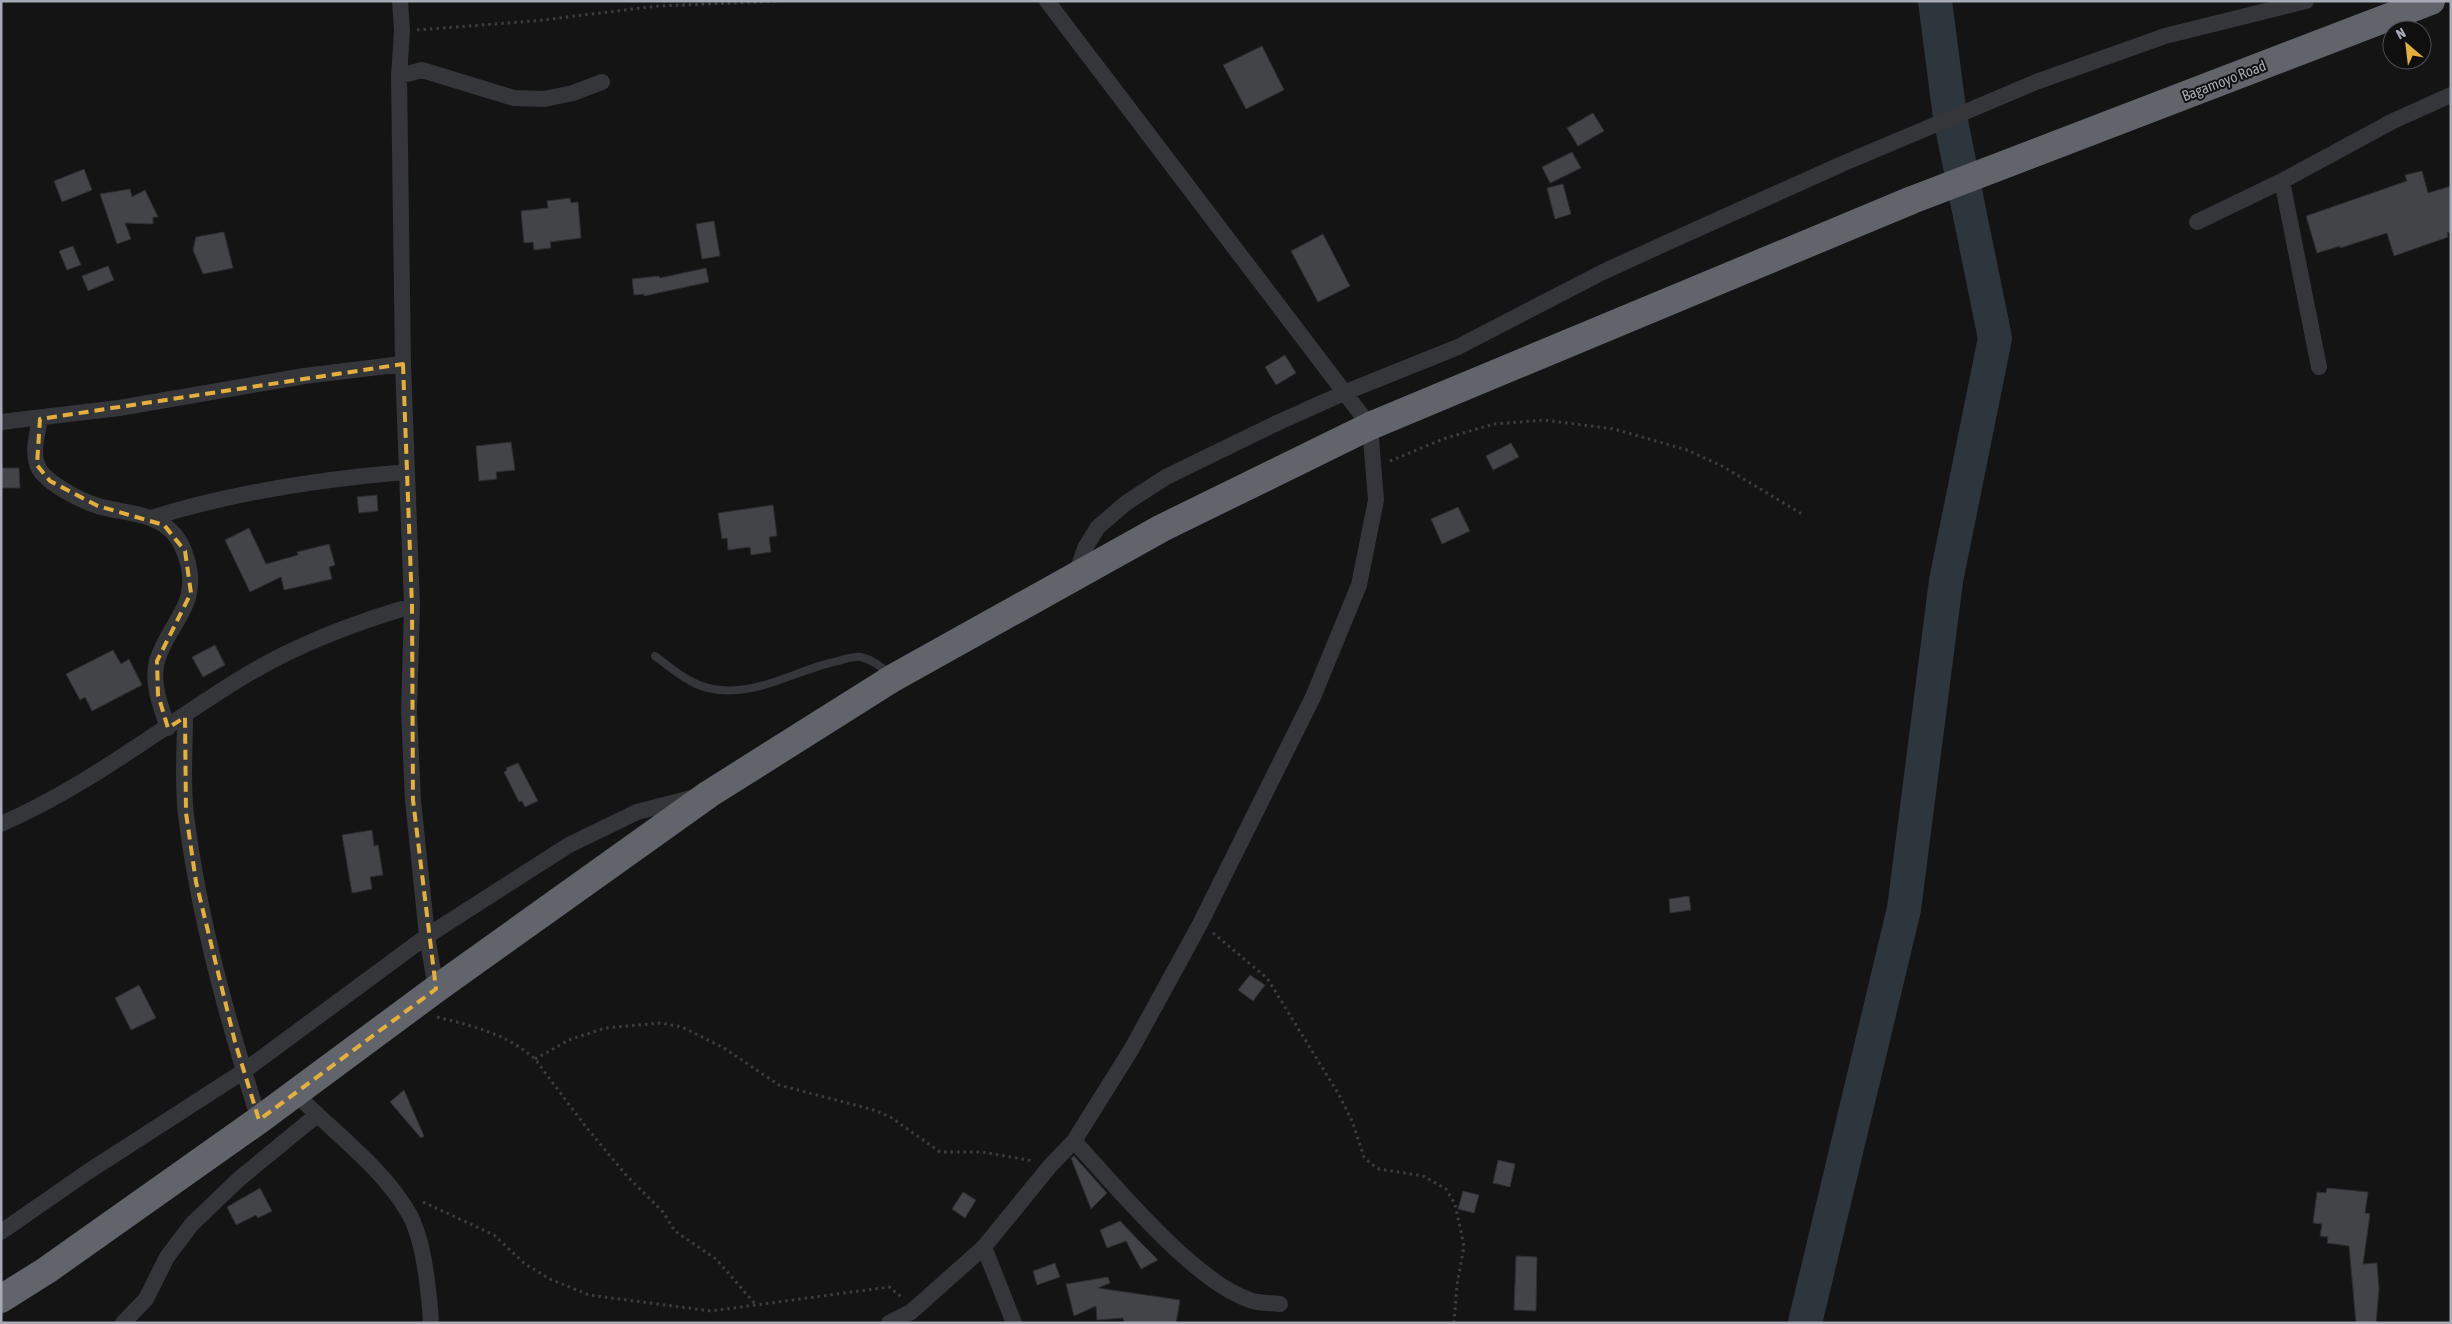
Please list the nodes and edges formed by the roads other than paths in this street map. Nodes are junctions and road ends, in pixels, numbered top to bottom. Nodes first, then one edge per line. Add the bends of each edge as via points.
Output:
1 (400, 1) edge
2 (1047, 1) edge
3 (2306, 1) edge
4 (2431, 1) edge
5 (399, 76) junction
6 (602, 82) dead end
7 (2451, 95) edge
8 (2282, 181) junction
9 (2197, 222) dead end
10 (403, 364) junction
11 (2319, 367) dead end
12 (1346, 392) junction
13 (40, 419) junction
14 (1, 422) edge
15 (1370, 426) junction
16 (407, 472) junction
17 (150, 518) junction
18 (1075, 577) junction
19 (412, 606) junction
20 (655, 656) dead end
21 (893, 678) junction
22 (185, 716) junction
23 (168, 728) junction
24 (709, 794) junction
25 (1, 824) edge
26 (427, 936) junction
27 (436, 989) junction
28 (244, 1072) junction
29 (296, 1094) junction
30 (317, 1115) junction
31 (259, 1120) junction
32 (1074, 1141) junction
33 (4, 1225) edge
34 (984, 1248) junction
35 (1, 1299) edge
36 (1280, 1304) dead end
37 (123, 1323) edge
38 (431, 1323) edge
39 (889, 1323) edge
40 (1014, 1323) edge

1 - 5 street
2 - 12 street
3 - 12 street via 2165,36 2036,82 1664,244 1458,347
4 - 15 highway, Bagamoyo Road via 1912,200
5 - 6 street via 422,70 514,98 544,99
5 - 10 street
7 - 8 street via 2346,144
8 - 9 street
8 - 11 street
10 - 13 street via 304,376
10 - 16 street
12 - 15 street
12 - 18 street via 1215,452 1166,477 1126,503 1098,527 1085,548
13 - 14 street
13 - 17 street via 35,455 37,465 50,481 98,506
15 - 18 highway, Bagamoyo Road via 1162,528
15 - 32 street via 1376,500 1359,585 1313,697 1200,924 1131,1050
16 - 17 street via 277,488 205,501
16 - 19 street
17 - 23 street via 176,535 185,552 191,576 191,593 158,661 158,694
18 - 21 highway, Bagamoyo Road
19 - 22 street via 369,618 298,649 239,679
19 - 26 street via 410,712 413,800
20 - 21 lane via 682,676 716,689 741,691 759,687 825,664 859,657 878,663
21 - 24 highway, Bagamoyo Road
22 - 23 street
22 - 28 street via 186,813 196,882
23 - 25 street via 40,807
24 - 26 street via 637,812 569,845
24 - 27 highway, Bagamoyo Road
26 - 27 street
26 - 28 street
27 - 29 highway, Bagamoyo Road
28 - 31 street
28 - 33 street
29 - 30 street
29 - 31 highway, Bagamoyo Road
30 - 37 street via 239,1179 192,1224 167,1257 146,1299
30 - 38 street via 391,1185 410,1213 425,1262
31 - 35 highway, Bagamoyo Road
32 - 34 street
32 - 36 street via 1180,1254 1230,1290 1256,1302
34 - 39 street via 911,1312
34 - 40 street

